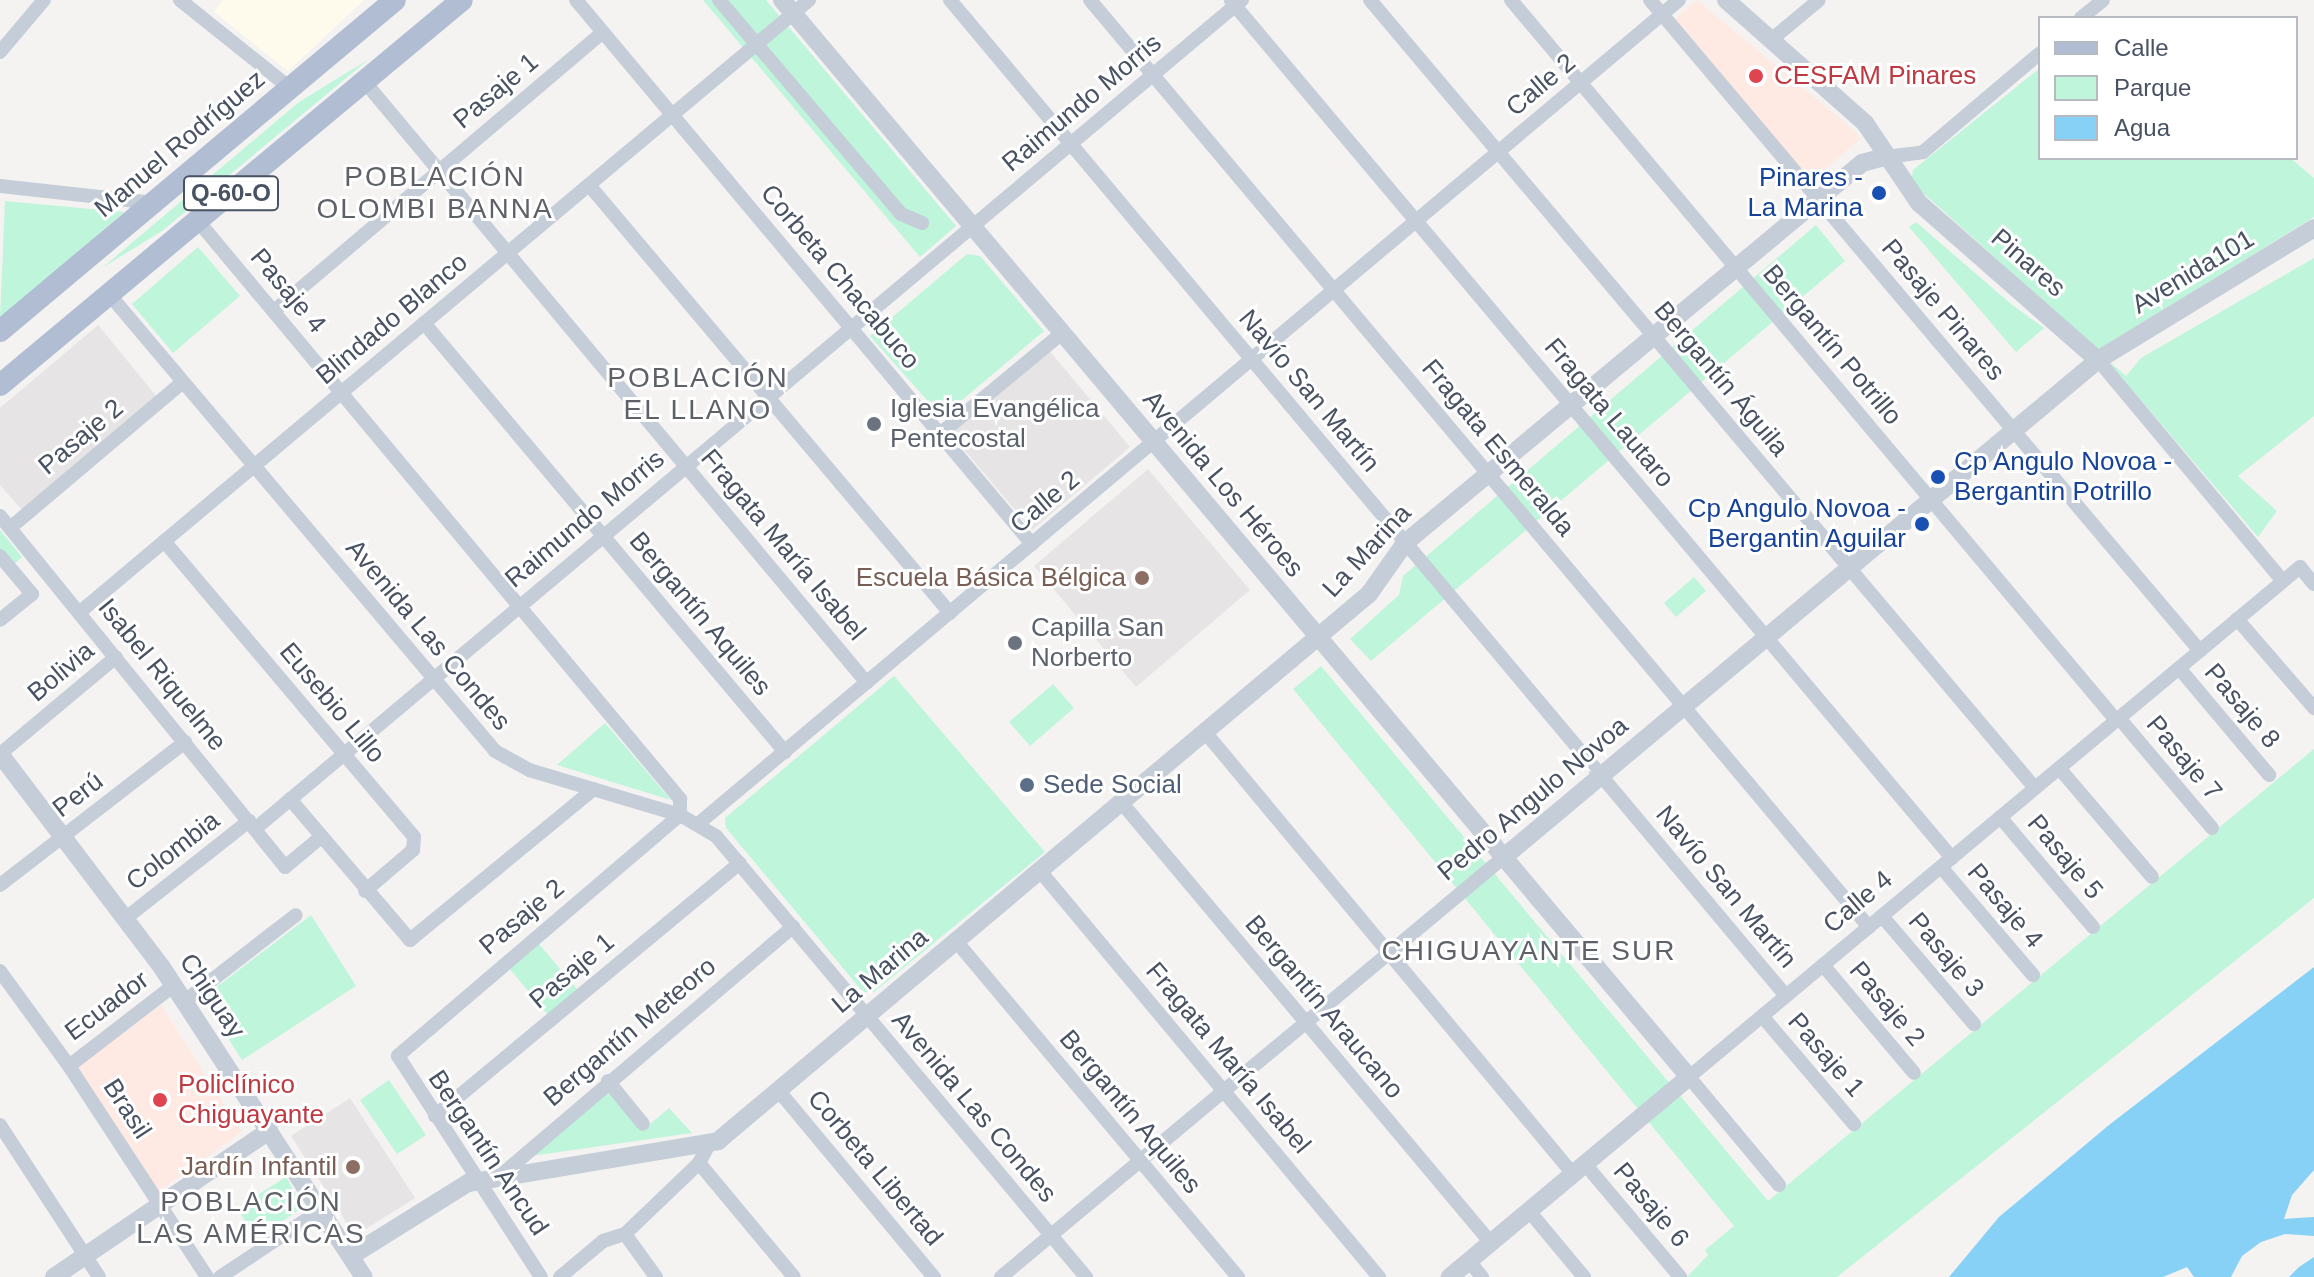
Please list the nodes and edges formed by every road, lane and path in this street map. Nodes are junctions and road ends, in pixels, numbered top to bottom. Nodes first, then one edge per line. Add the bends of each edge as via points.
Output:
1 (44, 0) edge
2 (395, 0) edge
3 (462, 0) edge
4 (576, 0) edge
5 (719, 0) edge
6 (809, 0) edge
7 (950, 0) edge
8 (1090, 0) edge
9 (1370, 0) edge
10 (1511, 0) edge
11 (1650, 0) edge
12 (1679, 0) edge
13 (1726, 0) edge
14 (1819, 0) edge
15 (2103, 0) edge
16 (182, 1) edge
17 (1236, 2) edge
18 (788, 7) edge
19 (1662, 14) junction
20 (2083, 16) edge
21 (603, 32) junction
22 (1771, 40) junction
23 (756, 44) junction
24 (0, 52) edge
25 (2038, 55) edge
26 (1153, 75) junction
27 (364, 81) junction
28 (1581, 83) junction
29 (291, 89) junction
30 (673, 115) junction
31 (1070, 144) junction
32 (1498, 152) junction
33 (1885, 157) junction
34 (439, 171) junction
35 (589, 185) junction
36 (0, 186) edge
37 (1819, 199) junction
38 (154, 203) junction
39 (198, 221) junction
40 (1416, 221) junction
41 (922, 223) dead end
42 (972, 226) junction
43 (2314, 228) edge
44 (507, 253) junction
45 (1736, 268) junction
46 (1334, 290) junction
47 (109, 294) junction
48 (274, 311) junction
49 (424, 323) junction
50 (851, 327) junction
51 (0, 331) edge
52 (1062, 333) junction
53 (1654, 336) junction
54 (1252, 360) junction
55 (2098, 360) junction
56 (183, 382) junction
57 (0, 385) edge
58 (343, 392) junction
59 (768, 397) junction
60 (1571, 405) junction
61 (2014, 430) junction
62 (940, 434) junction
63 (1154, 442) junction
64 (253, 466) junction
65 (685, 466) junction
66 (1488, 474) junction
67 (1931, 500) junction
68 (0, 516) edge
69 (10, 528) junction
70 (603, 536) junction
71 (164, 541) junction
72 (1405, 543) junction
73 (1032, 544) junction
74 (0, 556) edge
75 (1849, 568) junction
76 (2283, 581) junction
77 (2314, 584) edge
78 (520, 605) junction
79 (80, 612) junction
80 (950, 613) junction
81 (2237, 619) junction
82 (0, 620) edge
83 (1318, 637) junction
84 (1766, 637) junction
85 (2200, 651) junction
86 (116, 657) junction
87 (2179, 668) junction
88 (433, 678) junction
89 (867, 683) junction
90 (1684, 706) junction
91 (2314, 708) edge
92 (2118, 719) junction
93 (1205, 732) junction
94 (185, 742) junction
95 (785, 752) junction
96 (0, 754) edge
97 (343, 754) junction
98 (2059, 768) junction
99 (2269, 775) dead end
100 (1601, 776) junction
101 (2035, 788) junction
102 (594, 789) junction
103 (290, 799) junction
104 (1121, 802) junction
105 (680, 815) junction
106 (2000, 817) junction
107 (698, 824) junction
108 (252, 825) junction
109 (2212, 828) dead end
110 (65, 836) junction
111 (321, 837) junction
112 (1504, 857) junction
113 (1946, 862) junction
114 (740, 863) junction
115 (1040, 871) junction
116 (2152, 877) dead end
117 (0, 885) edge
118 (365, 891) junction
119 (296, 915) dead end
120 (1882, 916) junction
121 (126, 918) junction
122 (793, 927) junction
123 (1869, 927) junction
124 (2093, 927) dead end
125 (956, 941) junction
126 (1389, 953) junction
127 (1823, 965) junction
128 (0, 971) edge
129 (2033, 975) dead end
130 (180, 993) junction
131 (1786, 996) junction
132 (867, 1016) junction
133 (1762, 1016) junction
134 (1306, 1022) junction
135 (1974, 1024) dead end
136 (398, 1056) joint
137 (69, 1066) junction
138 (1914, 1073) dead end
139 (1689, 1077) junction
140 (608, 1081) junction
141 (778, 1090) junction
142 (1224, 1091) junction
143 (435, 1116) junction
144 (643, 1124) dead end
145 (1854, 1124) dead end
146 (0, 1125) edge
147 (269, 1131) junction
148 (708, 1146) junction
149 (1140, 1161) junction
150 (699, 1163) junction
151 (1579, 1169) junction
152 (500, 1176) junction
153 (478, 1180) junction
154 (1779, 1185) dead end
155 (161, 1204) junction
156 (321, 1210) junction
157 (1529, 1211) junction
158 (625, 1234) junction
159 (1051, 1235) junction
160 (1491, 1243) junction
161 (84, 1255) junction
162 (351, 1256) junction
163 (1469, 1261) junction
164 (535, 1275) edge
165 (54, 1277) edge
166 (99, 1277) edge
167 (207, 1277) edge
168 (220, 1277) edge
169 (364, 1277) edge
170 (560, 1277) edge
171 (656, 1277) edge
172 (794, 1277) edge
173 (934, 1277) edge
174 (1001, 1277) edge
175 (1086, 1277) edge
176 (1238, 1277) edge
177 (1379, 1277) edge
178 (1450, 1277) edge
179 (1482, 1277) edge
180 (1584, 1277) edge
181 (1680, 1277) edge

1 - 24 street
2 - 29 main road, Manuel Rodríguez / Q-60-O
3 - 27 main road, Q-60-O
4 - 21 street
5 - 23 street
6 - 18 street, Blindado Blanco
7 - 31 street, Navío San Martín
8 - 26 street, Fragata Esmeralda
9 - 32 street, Bergantín Águila
10 - 28 street, Bergantín Potrillo
11 - 19 street, Pasaje Pinares
12 - 19 street, Calle 2
13 - 22 street, Pinares
14 - 22 street
15 - 20 street
16 - 29 street
17 - 26 street, Raimundo Morris
17 - 40 street, Fragata Lautaro
18 - 23 street, Blindado Blanco
18 - 42 street, Avenida Los Héroes
19 - 28 street, Calle 2
19 - 37 street, Pasaje Pinares
21 - 30 street
21 - 34 street, Pasaje 1
22 - 33 street, Pinares via 1865,123
23 - 30 street, Blindado Blanco
23 - 41 street via 901,214
25 - 33 street, La Marina via 1923,152
26 - 31 street, Raimundo Morris
26 - 46 street, Fragata Esmeralda
27 - 34 street
27 - 39 main road, Q-60-O
28 - 32 street, Calle 2
28 - 45 street, Bergantín Potrillo
29 - 38 main road, Manuel Rodríguez / Q-60-O
30 - 35 street, Blindado Blanco
30 - 50 street, Corbeta Chacabuco
31 - 42 street, Raimundo Morris
31 - 54 street, Navío San Martín
32 - 40 street, Calle 2
32 - 53 street, Bergantín Águila
33 - 37 street, La Marina via 1862,163
33 - 55 street, Pinares via 1919,203
34 - 44 street
34 - 48 street, Pasaje 1
35 - 44 street, Blindado Blanco
35 - 59 street
36 - 38 street
37 - 45 street, La Marina
37 - 61 street, Pasaje Pinares
38 - 51 main road, Manuel Rodríguez / Q-60-O
39 - 47 main road, Q-60-O
39 - 48 street, Pasaje 4
40 - 46 street, Calle 2
40 - 60 street, Fragata Lautaro
42 - 50 street, Raimundo Morris
42 - 52 street, Avenida Los Héroes
43 - 55 street, Avenida101
44 - 49 street, Blindado Blanco
44 - 65 street, Fragata María Isabel
45 - 53 street, La Marina
45 - 67 street, Bergantín Potrillo
46 - 54 street, Calle 2
46 - 66 street, Fragata Esmeralda
47 - 56 street, Avenida Las Condes
47 - 57 main road, Q-60-O
48 - 58 street, Pasaje 4
49 - 58 street, Blindado Blanco
49 - 70 street, Bergantín Aquiles
50 - 59 street, Raimundo Morris
50 - 62 street, Corbeta Chacabuco
52 - 62 street
52 - 63 street, Avenida Los Héroes
53 - 60 street, La Marina
53 - 75 street, Bergantín Águila
54 - 63 street, Calle 2
54 - 72 street, Navío San Martín
55 - 61 street, Pedro Angulo Novoa
55 - 76 street, Pinares
56 - 64 street, Avenida Las Condes
56 - 69 street, Pasaje 2
58 - 64 street, Blindado Blanco
58 - 78 street, Pasaje 4
59 - 65 street, Raimundo Morris
59 - 80 street
60 - 66 street, La Marina
60 - 84 street, Fragata Lautaro
61 - 67 street, Pedro Angulo Novoa
61 - 85 street, Pasaje Pinares
62 - 73 street, Corbeta Chacabuco
63 - 73 street, Calle 2
63 - 83 street, Avenida Los Héroes
64 - 71 street, Blindado Blanco
64 - 88 street, Avenida Las Condes
65 - 70 street, Raimundo Morris
65 - 89 street, Fragata María Isabel
66 - 72 street, La Marina
66 - 90 street, Fragata Esmeralda
67 - 75 street, Pedro Angulo Novoa
67 - 92 street, Bergantín Potrillo
68 - 69 street, Isabel Riquelme
69 - 79 street, Isabel Riquelme
70 - 78 street, Raimundo Morris
70 - 95 street, Bergantín Aquiles
71 - 79 street, Blindado Blanco
71 - 97 street, Eusebio Lillo
72 - 83 street, La Marina via 1375,588
72 - 100 street, Navío San Martín
73 - 80 street, Calle 2
74 - 82 street via 32,594
75 - 84 street, Pedro Angulo Novoa
75 - 101 street, Bergantín Águila
76 - 77 street, Calle 4 via 2300,567
76 - 81 street, Calle 4
78 - 88 street, Raimundo Morris
78 - 105 street, Pasaje 4 via 677,794
79 - 86 street, Isabel Riquelme
80 - 89 street, Calle 2
81 - 85 street, Calle 4
81 - 91 street
83 - 93 street, La Marina
83 - 112 street, Avenida Los Héroes
84 - 90 street, Pedro Angulo Novoa
84 - 113 street, Fragata Lautaro
85 - 87 street, Calle 4
86 - 94 street, Isabel Riquelme
86 - 96 street, Bolivia
87 - 92 street, Calle 4
87 - 99 street, Pasaje 8
88 - 97 street, Raimundo Morris
88 - 102 street, Avenida Las Condes via 510,762
89 - 95 street, Calle 2
90 - 100 street, Pedro Angulo Novoa
90 - 123 street, Fragata Esmeralda
92 - 98 street, Calle 4
92 - 109 street, Pasaje 7
93 - 104 street, La Marina
93 - 126 street
94 - 108 street, Isabel Riquelme
94 - 110 street, Perú
95 - 107 street, Calle 2
96 - 110 street, Chiguay
97 - 103 street, Raimundo Morris
97 - 118 street, Eusebio Lillo via 416,840 413,850
98 - 101 street, Calle 4
98 - 116 street
100 - 112 street, Pedro Angulo Novoa
100 - 131 street, Navío San Martín
101 - 106 street, Calle 4
102 - 105 street, Avenida Las Condes
102 - 118 street via 408,940
103 - 108 street, Raimundo Morris
103 - 111 street
104 - 115 street, La Marina
104 - 134 street, Bergantín Araucano
105 - 107 street, Avenida Las Condes
105 - 136 street, Pasaje 2
106 - 113 street, Calle 4
106 - 124 street, Pasaje 5
107 - 114 street, Avenida Las Condes
108 - 111 street, Isabel Riquelme via 285,867
108 - 121 street, Colombia
110 - 117 street, Perú
110 - 121 street, Chiguay
111 - 118 street
112 - 126 street, Pedro Angulo Novoa
112 - 139 street, Avenida Los Héroes
113 - 120 street, Calle 4
113 - 129 street, Pasaje 4
114 - 122 street, Avenida Las Condes
114 - 143 street, Pasaje 1
115 - 125 street, La Marina
115 - 142 street, Fragata María Isabel
119 - 130 street, Ecuador
120 - 123 street, Calle 4
120 - 135 street, Pasaje 3
121 - 130 street, Chiguay
122 - 132 street, Avenida Las Condes
122 - 140 street, Bergantín Meteoro
123 - 127 street, Calle 4
125 - 132 street, La Marina
125 - 149 street, Bergantín Aquiles
126 - 134 street, Pedro Angulo Novoa
126 - 151 street
127 - 131 street, Calle 4
127 - 138 street, Pasaje 2
128 - 137 street, Brasil
130 - 137 street, Ecuador
130 - 147 street, Chiguay
131 - 133 street, Calle 4
132 - 141 street, La Marina
132 - 159 street, Avenida Las Condes
133 - 139 street, Calle 4
133 - 145 street, Pasaje 1
134 - 142 street, Pedro Angulo Novoa
134 - 160 street, Bergantín Araucano
136 - 143 street, Bergantín Ancud
137 - 155 street, Brasil
139 - 151 street, Calle 4
139 - 154 street, Avenida Los Héroes
140 - 144 street
140 - 152 street, Bergantín Meteoro
141 - 148 street, La Marina
141 - 173 street, Corbeta Libertad
142 - 149 street, Pedro Angulo Novoa
142 - 177 street, Fragata María Isabel
143 - 153 street, Bergantín Ancud
146 - 161 street
147 - 155 street
147 - 156 street, Chiguay
148 - 150 street, La Marina
148 - 152 street
149 - 159 street, Pedro Angulo Novoa
149 - 176 street, Bergantín Aquiles
150 - 158 street, La Marina
150 - 172 street
151 - 157 street, Calle 4
151 - 181 street, Pasaje 6
152 - 153 street
153 - 162 street
153 - 164 street, Bergantín Ancud
155 - 161 street
155 - 167 street, Brasil
156 - 162 street, Chiguay
156 - 168 street
157 - 160 street, Calle 4
157 - 180 street
158 - 170 street, La Marina via 603,1241
158 - 171 street
159 - 174 street, Pedro Angulo Novoa
159 - 175 street, Avenida Las Condes
160 - 163 street, Calle 4
161 - 165 street
161 - 166 street
162 - 169 street, Chiguay
163 - 178 street, Calle 4
163 - 179 street

